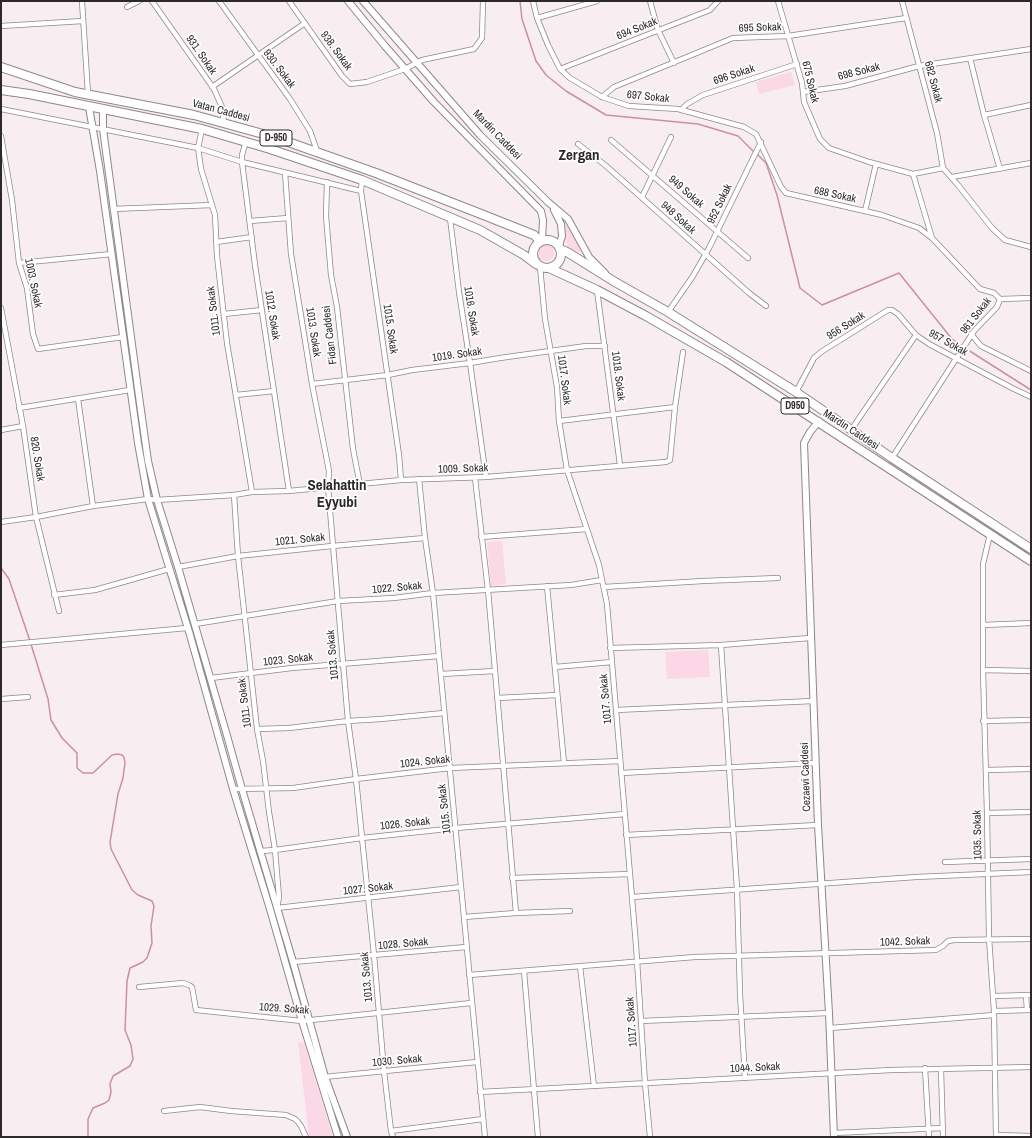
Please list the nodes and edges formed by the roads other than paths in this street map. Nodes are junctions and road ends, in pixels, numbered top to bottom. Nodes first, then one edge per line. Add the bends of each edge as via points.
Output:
1 (82, 1) edge
2 (139, 1) edge
3 (152, 1) edge
4 (219, 1) edge
5 (289, 1) edge
6 (348, 1) edge
7 (363, 1) edge
8 (483, 1) edge
9 (533, 1) edge
10 (597, 1) edge
11 (650, 1) edge
12 (718, 1) edge
13 (778, 1) edge
14 (902, 1) edge
15 (127, 7) dead end
16 (537, 18) junction
17 (906, 18) junction
18 (83, 21) junction
19 (305, 23) junction
20 (1, 26) edge
21 (658, 30) junction
22 (788, 36) junction
23 (1031, 50) edge
24 (258, 56) junction
25 (970, 58) junction
26 (416, 62) junction
27 (674, 63) junction
28 (797, 64) junction
29 (919, 66) junction
30 (1, 67) edge
31 (405, 69) junction
32 (560, 69) junction
33 (212, 87) junction
34 (1, 90) edge
35 (803, 92) junction
36 (88, 94) junction
37 (602, 97) junction
38 (1031, 105) edge
39 (89, 107) junction
40 (1, 109) edge
41 (103, 109) junction
42 (680, 110) junction
43 (984, 115) junction
44 (224, 123) junction
45 (92, 126) junction
46 (103, 129) junction
47 (202, 129) junction
48 (1, 136) edge
49 (671, 137) dead end
50 (611, 140) dead end
51 (246, 141) junction
52 (761, 142) junction
53 (578, 144) dead end
54 (198, 148) junction
55 (317, 152) junction
56 (242, 162) junction
57 (1031, 163) edge
58 (876, 164) junction
59 (943, 168) junction
60 (1000, 169) junction
61 (285, 173) junction
62 (913, 174) junction
63 (653, 176) junction
64 (952, 178) junction
65 (362, 180) junction
66 (327, 182) junction
67 (361, 191) junction
68 (642, 197) junction
69 (548, 202) junction
70 (212, 205) junction
71 (113, 209) junction
72 (865, 211) junction
73 (288, 218) junction
74 (450, 218) junction
75 (250, 221) junction
76 (717, 231) junction
77 (252, 237) junction
78 (932, 238) junction
79 (541, 241) junction
80 (216, 242) junction
81 (1031, 247) edge
82 (559, 248) junction
83 (112, 254) junction
84 (705, 254) junction
85 (748, 258) dead end
86 (19, 263) junction
87 (538, 265) junction
88 (549, 268) junction
89 (615, 282) junction
90 (597, 290) junction
91 (1031, 298) edge
92 (1000, 299) junction
93 (766, 306) dead end
94 (1, 308) edge
95 (262, 310) junction
96 (668, 312) junction
97 (224, 314) junction
98 (916, 335) junction
99 (970, 336) junction
100 (123, 337) junction
101 (7, 345) junction
102 (605, 346) junction
103 (1, 347) edge
104 (551, 351) junction
105 (682, 352) dead end
106 (957, 358) junction
107 (470, 363) junction
108 (1031, 371) edge
109 (388, 375) junction
110 (345, 380) junction
111 (312, 384) junction
112 (130, 390) junction
113 (274, 390) junction
114 (796, 392) junction
115 (236, 395) junction
116 (1031, 397) edge
117 (78, 398) junction
118 (675, 407) junction
119 (19, 408) junction
120 (614, 414) junction
121 (559, 421) junction
122 (819, 421) junction
123 (23, 426) junction
124 (1, 430) edge
125 (851, 430) junction
126 (892, 458) junction
127 (620, 466) junction
128 (567, 470) junction
129 (486, 477) junction
130 (475, 478) junction
131 (419, 479) junction
132 (401, 480) junction
133 (360, 485) junction
134 (328, 487) junction
135 (289, 491) junction
136 (252, 492) junction
137 (234, 495) junction
138 (148, 499) junction
139 (157, 500) junction
140 (93, 506) junction
141 (36, 517) junction
142 (1, 522) edge
143 (587, 529) junction
144 (990, 534) junction
145 (482, 537) junction
146 (425, 538) junction
147 (332, 546) junction
148 (1031, 549) edge
149 (238, 556) junction
150 (1031, 561) edge
151 (178, 567) junction
152 (169, 569) junction
153 (778, 578) dead end
154 (602, 580) junction
155 (547, 586) junction
156 (604, 587) junction
157 (488, 590) junction
158 (433, 593) junction
159 (54, 595) junction
160 (338, 601) junction
161 (58, 611) dead end
162 (245, 616) junction
163 (1031, 623) edge
164 (195, 624) junction
165 (983, 625) junction
166 (187, 628) junction
167 (810, 638) junction
168 (1, 645) edge
169 (721, 645) junction
170 (610, 648) junction
171 (440, 656) junction
172 (612, 662) junction
173 (343, 664) junction
174 (555, 667) junction
175 (983, 670) junction
176 (495, 671) junction
177 (1031, 671) edge
178 (251, 673) junction
179 (441, 674) junction
180 (211, 678) junction
181 (558, 695) junction
182 (28, 697) dead end
183 (497, 698) junction
184 (1, 699) edge
185 (813, 702) junction
186 (725, 705) junction
187 (616, 710) junction
188 (444, 713) junction
189 (1031, 720) edge
190 (348, 721) junction
191 (983, 721) junction
192 (257, 729) junction
193 (620, 761) junction
194 (564, 763) junction
195 (815, 763) junction
196 (502, 766) junction
197 (728, 767) junction
198 (450, 768) junction
199 (1031, 769) edge
200 (986, 770) junction
201 (621, 773) junction
202 (356, 779) junction
203 (233, 789) junction
204 (242, 789) junction
205 (267, 789) junction
206 (1031, 812) edge
207 (987, 813) junction
208 (625, 814) junction
209 (508, 823) junction
210 (818, 825) junction
211 (456, 828) junction
212 (732, 829) junction
213 (626, 835) junction
214 (362, 838) junction
215 (275, 850) junction
216 (260, 851) junction
217 (1031, 859) edge
218 (988, 861) junction
219 (944, 862) dead end
220 (1031, 872) edge
221 (988, 873) junction
222 (630, 874) junction
223 (512, 878) junction
224 (821, 884) junction
225 (461, 887) junction
226 (736, 890) junction
227 (632, 896) junction
228 (367, 898) junction
229 (277, 908) junction
230 (570, 911) dead end
231 (516, 912) junction
232 (464, 917) junction
233 (989, 938) junction
234 (1031, 939) edge
235 (466, 947) junction
236 (825, 954) junction
237 (374, 955) junction
238 (739, 955) junction
239 (293, 962) junction
240 (637, 962) junction
241 (580, 966) junction
242 (524, 971) junction
243 (469, 975) junction
244 (139, 987) dead end
245 (1028, 995) edge
246 (993, 996) junction
247 (471, 1003) junction
248 (1029, 1010) edge
249 (379, 1013) junction
250 (829, 1013) junction
251 (994, 1013) junction
252 (742, 1017) junction
253 (302, 1021) junction
254 (309, 1021) junction
255 (641, 1021) junction
256 (830, 1028) junction
257 (477, 1062) junction
258 (994, 1067) junction
259 (1031, 1067) edge
260 (925, 1068) junction
261 (941, 1068) junction
262 (384, 1071) junction
263 (832, 1073) junction
264 (322, 1077) junction
265 (745, 1078) junction
266 (645, 1083) junction
267 (594, 1086) junction
268 (534, 1090) junction
269 (480, 1092) junction
270 (164, 1111) dead end
271 (483, 1119) junction
272 (929, 1128) junction
273 (943, 1128) junction
274 (392, 1131) junction
275 (834, 1135) edge
276 (996, 1136) edge
277 (1031, 1136) edge
278 (306, 1137) edge
279 (338, 1137) edge
280 (347, 1137) edge
281 (394, 1137) edge
282 (485, 1137) edge
283 (538, 1137) edge
284 (650, 1137) edge
285 (929, 1137) edge
286 (943, 1137) edge

1 - 18 street
2 - 15 street
3 - 33 street, 931. Sokak
4 - 24 street, 930. Sokak
5 - 19 street, 938. Sokak
6 - 31 street, Mardin Caddesi
7 - 26 street, Mardin Caddesi
8 - 26 street via 482,38 474,49
9 - 16 street, 697 Sokak
10 - 16 street
11 - 21 street
12 - 21 street, 694 Sokak via 710,10
13 - 22 street, 675 Sokak
14 - 17 street, 682 Sokak
16 - 32 street, 697 Sokak
17 - 22 street, 695 Sokak
17 - 29 street, 682 Sokak
18 - 20 street
18 - 36 street
19 - 24 street
19 - 31 street, 938. Sokak via 350,84 367,82
21 - 27 street
21 - 32 street, 694 Sokak
22 - 27 street, 695 Sokak via 733,38
22 - 28 street, 675 Sokak
23 - 25 street, 698 Sokak
24 - 33 street
24 - 55 street, 930. Sokak via 290,98 310,131
25 - 29 street, 698 Sokak
25 - 43 street
26 - 31 street
26 - 69 street, Mardin Caddesi via 480,135
27 - 37 street, 695 Sokak via 614,87
28 - 35 street, 675 Sokak
28 - 42 street, 696 Sokak via 702,95
29 - 35 street, 698 Sokak via 844,86
29 - 59 street, 682 Sokak via 938,133
30 - 36 highway, Vatan Caddesi / D-950
31 - 79 street, Mardin Caddesi via 462,132 541,212
32 - 37 street, 697 Sokak
33 - 44 street, 931. Sokak via 222,107
34 - 39 highway, Vatan Caddesi / D-950
35 - 58 street, 675 Sokak via 804,102 820,139 829,148
36 - 44 highway, Vatan Caddesi / D-950
37 - 42 street, 697 Sokak via 629,106
38 - 43 street
39 - 41 highway, Vatan Caddesi / D-950
39 - 45 street
40 - 45 street
41 - 46 street
41 - 47 highway, Vatan Caddesi / D-950
42 - 52 street, 697 Sokak via 744,127 756,134
43 - 60 street
44 - 55 highway, Vatan Caddesi / D-950
45 - 46 street
45 - 83 street
46 - 54 street
46 - 71 street
47 - 51 highway, Vatan Caddesi / D-950
47 - 54 street, 1011. Sokak
48 - 86 street, 1003. Sokak
49 - 63 street
50 - 63 street, 949 Sokak
51 - 56 street, 1012. Sokak
51 - 65 highway, Vatan Caddesi / D-950
52 - 72 street, 688 Sokak via 786,193
52 - 76 street, 952 Sokak
53 - 68 street, 948 Sokak
54 - 56 street
54 - 70 street, 1011. Sokak via 200,169
55 - 79 highway, Vatan Caddesi / D-950 via 534,235
56 - 61 street
56 - 75 street, 1012. Sokak
57 - 60 street
58 - 62 street, 675 Sokak
58 - 72 street
59 - 62 street
59 - 64 street
60 - 64 street
61 - 66 street
61 - 73 street, 1013. Sokak
62 - 78 street, 961 Sokak
63 - 68 street
63 - 76 street, 949 Sokak
64 - 81 street via 992,228 1005,240
65 - 67 street, 1015. Sokak
65 - 74 highway, Vatan Caddesi / D-950
66 - 67 street
66 - 110 street, Fidan Caddesi via 326,216
67 - 109 street, 1015. Sokak
68 - 84 street, 948 Sokak
69 - 82 street via 561,224
69 - 89 street, Mardin Caddesi via 568,219 589,257
70 - 71 street
70 - 80 street, 1011. Sokak via 216,215
71 - 139 street via 148,461
72 - 78 street, 688 Sokak via 919,228
73 - 75 street
73 - 111 street, 1013. Sokak via 291,254
74 - 87 highway, Vatan Caddesi / D-950 via 480,230
74 - 107 street, 1016. Sokak
75 - 77 street, 1012. Sokak
76 - 84 street, 952 Sokak
76 - 85 street, 949 Sokak
77 - 80 street
77 - 95 street, 1012. Sokak
78 - 92 street, 961 Sokak via 980,289 994,293
79 - 82 highway, Mardin Caddesi via 551,240
79 - 87 highway, Mardin Caddesi via 532,251
80 - 97 street, 1011. Sokak
82 - 88 highway via 560,260
82 - 89 highway, Mardin Caddesi / D950
83 - 86 street
83 - 100 street
84 - 93 street, 948 Sokak
84 - 96 street, 952 Sokak
86 - 100 street, 1003. Sokak via 38,349
87 - 88 highway, Mardin Caddesi
87 - 104 street, 1017. Sokak
88 - 90 highway, Mardin Caddesi / D950
89 - 96 highway, Mardin Caddesi / D950
90 - 102 street, 1018. Sokak
90 - 122 highway, Mardin Caddesi / D950 via 726,362
91 - 92 street
92 - 99 street, 961 Sokak via 997,307
94 - 101 street, 820. Sokak
95 - 97 street
95 - 113 street, 1012. Sokak
96 - 114 highway, Mardin Caddesi / D950
97 - 115 street, 1011. Sokak
98 - 106 street, 957 Sokak
98 - 114 street, 956 Sokak via 898,314 888,310 814,358
98 - 125 street, 957 Sokak
99 - 106 street, 961 Sokak
99 - 108 street via 981,346
100 - 112 street
101 - 103 street
101 - 119 street, 820. Sokak
102 - 104 street, 1019. Sokak
102 - 120 street, 1018. Sokak
104 - 107 street, 1019. Sokak
104 - 121 street, 1017. Sokak
105 - 118 street, 1009. Sokak
106 - 116 street, 957 Sokak
106 - 126 street, 961 Sokak
107 - 109 street, 1019. Sokak
107 - 129 street, 1016. Sokak
109 - 110 street, 1019. Sokak
109 - 132 street, 1015. Sokak
110 - 111 street, 1019. Sokak
110 - 133 street, Fidan Caddesi
111 - 134 street, 1013. Sokak via 329,471
112 - 117 street
112 - 138 street
113 - 115 street
113 - 135 street, 1012. Sokak
114 - 125 highway, Mardin Caddesi / D950
115 - 136 street, 1011. Sokak
117 - 119 street
117 - 140 street
118 - 120 street
118 - 127 street, 1009. Sokak via 670,460
119 - 123 street, 820. Sokak
120 - 121 street
120 - 127 street, 1018. Sokak
121 - 128 street, 1017. Sokak
122 - 144 highway, Mardin Caddesi / D950
122 - 167 street, Cezaevi Caddesi via 804,443
123 - 124 street
123 - 141 street, 820. Sokak
125 - 126 highway, Mardin Caddesi / D950
126 - 148 highway, Mardin Caddesi / D950
127 - 128 street, 1009. Sokak
128 - 129 street, 1009. Sokak
128 - 143 street, 1017. Sokak
129 - 130 street, 1009. Sokak
130 - 131 street, 1009. Sokak
130 - 145 street
131 - 132 street, 1009. Sokak
131 - 146 street, 1015. Sokak
132 - 133 street, 1009. Sokak
133 - 134 street, 1009. Sokak
134 - 135 street, 1009. Sokak
134 - 147 street, 1013. Sokak
135 - 136 street, 1009. Sokak
136 - 137 street, 1009. Sokak
137 - 139 street, 1009. Sokak
137 - 149 street, 1011. Sokak
138 - 139 street, 1009. Sokak
138 - 140 street, 1009. Sokak
138 - 152 street
139 - 151 street
140 - 141 street, 1009. Sokak
141 - 142 street, 1009. Sokak
141 - 159 street, 820. Sokak
143 - 145 street
143 - 154 street, 1017. Sokak
144 - 150 highway, Mardin Caddesi / D950
144 - 165 street, 1035. Sokak via 983,564
145 - 157 street
146 - 147 street, 1021. Sokak
146 - 158 street, 1015. Sokak
147 - 149 street, 1021. Sokak
147 - 160 street, 1013. Sokak
149 - 151 street, 1021. Sokak
149 - 162 street, 1011. Sokak
151 - 164 street
152 - 159 street via 95,590
152 - 166 street
153 - 156 street
154 - 155 street, 1022. Sokak
154 - 156 street, 1017. Sokak
155 - 157 street, 1022. Sokak
155 - 174 street
156 - 170 street, 1017. Sokak
157 - 158 street, 1022. Sokak
157 - 176 street
158 - 160 street, 1022. Sokak
158 - 171 street, 1015. Sokak
159 - 161 street, 820. Sokak
160 - 162 street, 1022. Sokak
160 - 173 street, 1013. Sokak
162 - 164 street, 1022. Sokak
162 - 178 street, 1011. Sokak
163 - 165 street
164 - 180 street
165 - 175 street, 1035. Sokak
166 - 168 street
166 - 203 street
167 - 169 street
167 - 185 street, Cezaevi Caddesi
169 - 170 street
169 - 186 street
170 - 172 street, 1017. Sokak
171 - 173 street, 1023. Sokak
171 - 179 street, 1015. Sokak
172 - 174 street
172 - 187 street, 1017. Sokak
173 - 178 street, 1023. Sokak
173 - 190 street, 1013. Sokak
174 - 181 street
175 - 177 street
175 - 191 street, 1035. Sokak
176 - 179 street
176 - 183 street
178 - 180 street, 1023. Sokak
178 - 192 street, 1011. Sokak
179 - 188 street, 1015. Sokak
180 - 204 street
181 - 183 street
181 - 194 street
182 - 184 street
183 - 196 street
185 - 186 street
185 - 195 street, Cezaevi Caddesi
186 - 187 street
186 - 197 street
187 - 193 street, 1017. Sokak
188 - 190 street
188 - 198 street, 1015. Sokak
189 - 191 street
190 - 192 street
190 - 202 street, 1013. Sokak
191 - 200 street, 1035. Sokak
192 - 205 street, 1011. Sokak
193 - 194 street, 1024. Sokak
193 - 201 street, 1017. Sokak
194 - 196 street, 1024. Sokak
195 - 197 street
195 - 210 street, Cezaevi Caddesi
196 - 198 street, 1024. Sokak
196 - 209 street
197 - 201 street
197 - 212 street
198 - 202 street, 1024. Sokak
198 - 211 street, 1015. Sokak
199 - 200 street
200 - 207 street, 1035. Sokak
201 - 208 street, 1017. Sokak
202 - 205 street, 1024. Sokak
202 - 214 street, 1013. Sokak
203 - 204 street, 1024. Sokak
203 - 253 street
204 - 205 street, 1024. Sokak
204 - 216 street
205 - 215 street, 1011. Sokak
206 - 207 street
207 - 218 street, 1035. Sokak
208 - 209 street, 1026. Sokak
208 - 213 street, 1017. Sokak
209 - 211 street, 1026. Sokak
209 - 223 street
210 - 212 street
210 - 224 street, Cezaevi Caddesi
211 - 214 street, 1026. Sokak
211 - 225 street, 1015. Sokak
212 - 213 street
212 - 226 street
213 - 222 street, 1017. Sokak
214 - 215 street, 1026. Sokak
214 - 228 street, 1013. Sokak
215 - 216 street, 1026. Sokak
215 - 229 street, 1011. Sokak via 279,896
216 - 229 street
217 - 218 street
218 - 219 street
218 - 221 street, 1035. Sokak
220 - 221 street
221 - 224 street
221 - 233 street, 1035. Sokak
222 - 223 street
222 - 227 street, 1017. Sokak
223 - 231 street
224 - 226 street
224 - 236 street, Cezaevi Caddesi
225 - 228 street, 1027. Sokak
225 - 232 street, 1015. Sokak
226 - 227 street
226 - 238 street
227 - 240 street, 1017. Sokak
228 - 229 street, 1027. Sokak
228 - 237 street, 1013. Sokak
229 - 239 street
230 - 231 street
231 - 232 street
232 - 235 street, 1015. Sokak
233 - 234 street, 1042. Sokak
233 - 236 street, 1042. Sokak via 948,941 936,950
233 - 246 street, 1035. Sokak
235 - 237 street, 1028. Sokak
235 - 243 street, 1015. Sokak
236 - 238 street, 1042. Sokak
236 - 250 street, Cezaevi Caddesi
237 - 239 street, 1028. Sokak
237 - 249 street, 1013. Sokak
238 - 240 street, 1042. Sokak
238 - 252 street
239 - 254 street
240 - 241 street, 1042. Sokak
240 - 255 street, 1017. Sokak
241 - 242 street, 1042. Sokak
241 - 267 street
242 - 243 street, 1042. Sokak
242 - 268 street
243 - 247 street, 1015. Sokak
244 - 253 street, 1029. Sokak via 189,985 192,987 196,1010
245 - 246 street
245 - 248 street
246 - 251 street, 1035. Sokak
247 - 249 street, 1029. Sokak
247 - 257 street, 1015. Sokak
248 - 251 street
249 - 254 street, 1029. Sokak
249 - 262 street, 1013. Sokak
250 - 252 street
250 - 256 street, Cezaevi Caddesi
251 - 256 street
251 - 258 street, 1035. Sokak
252 - 255 street
252 - 265 street
253 - 254 street, 1029. Sokak
253 - 264 street
254 - 264 street
255 - 266 street, 1017. Sokak
256 - 263 street, Cezaevi Caddesi
257 - 262 street, 1030. Sokak
257 - 269 street, 1015. Sokak
258 - 259 street, 1044. Sokak
258 - 261 street, 1044. Sokak
258 - 276 street, 1035. Sokak
260 - 261 street, 1044. Sokak
260 - 263 street, 1044. Sokak
260 - 272 street
261 - 273 street
262 - 264 street, 1030. Sokak
262 - 274 street, 1013. Sokak
263 - 265 street, 1044. Sokak
263 - 275 street, Cezaevi Caddesi
264 - 279 street
264 - 280 street
265 - 266 street, 1044. Sokak
266 - 267 street, 1044. Sokak
266 - 284 street, 1017. Sokak
267 - 268 street, 1044. Sokak
268 - 269 street, 1044. Sokak
268 - 283 street
269 - 271 street, 1015. Sokak
270 - 278 street via 200,1107 286,1115 298,1122
271 - 274 street
271 - 282 street, 1015. Sokak
272 - 273 street
272 - 275 street
272 - 285 street
273 - 286 street
274 - 281 street, 1013. Sokak
276 - 277 street

